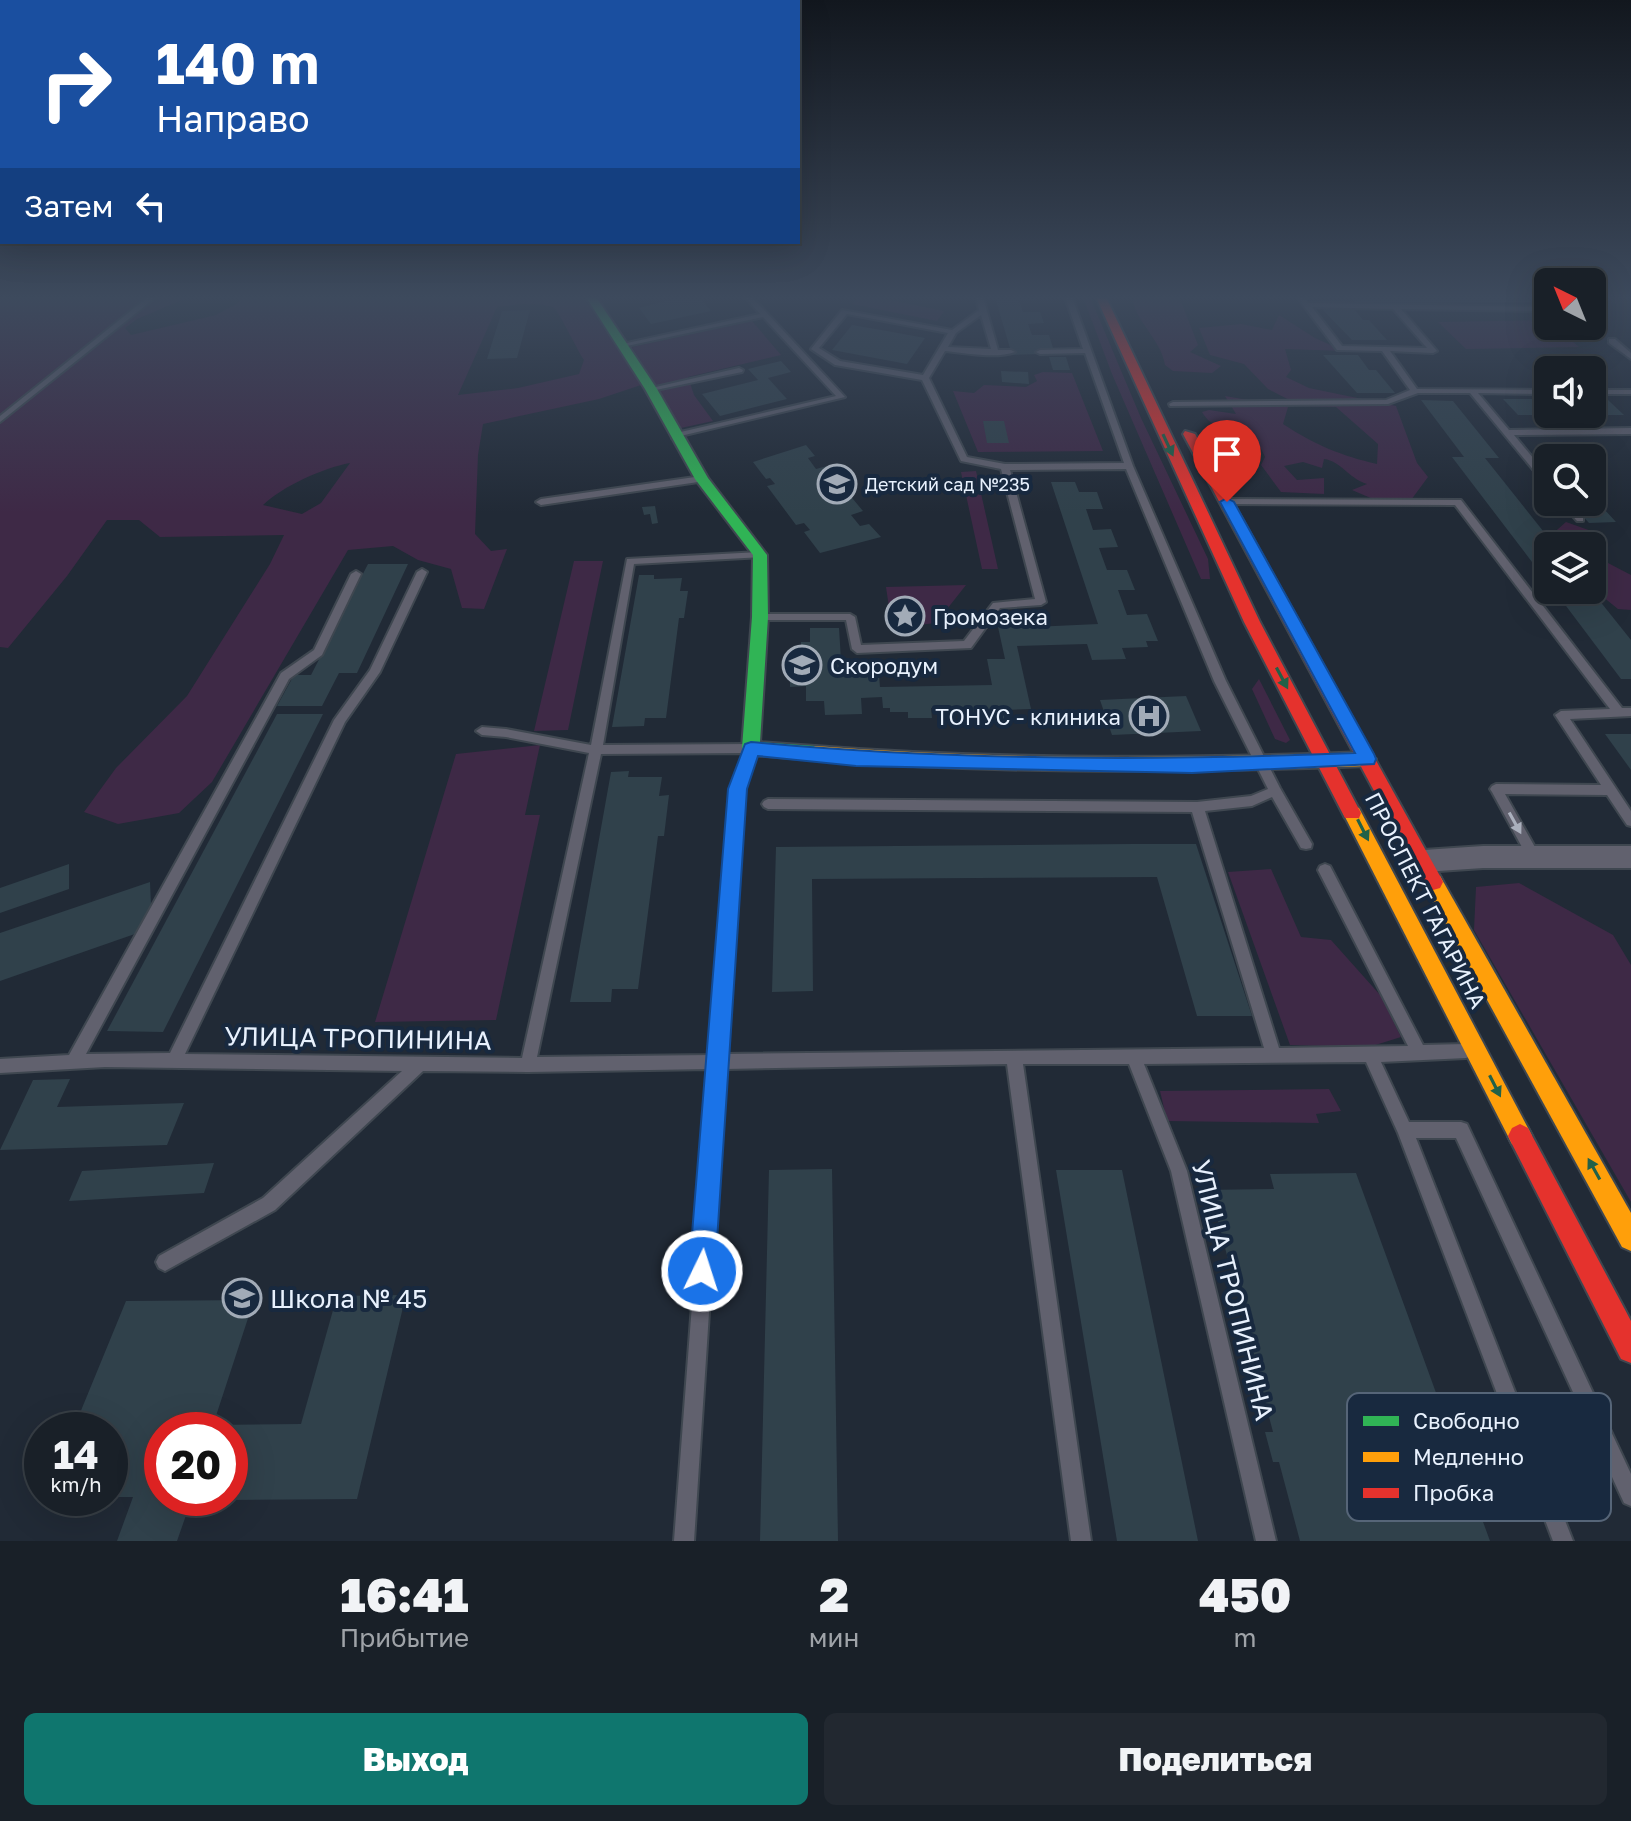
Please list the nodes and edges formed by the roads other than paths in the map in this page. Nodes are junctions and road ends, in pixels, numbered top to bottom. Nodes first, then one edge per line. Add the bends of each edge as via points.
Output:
1 (64, 369) edge
2 (638, 369) edge
3 (814, 369) edge
4 (831, 369) edge
5 (872, 369) edge
6 (931, 369) edge
7 (1094, 369) edge
8 (1134, 369) edge
9 (1399, 369) edge
10 (739, 370) dead end
11 (822, 377) junction
12 (925, 378) junction
13 (651, 389) junction
14 (1415, 391) junction
15 (1472, 391) junction
16 (1534, 392) edge
17 (1606, 392) edge
18 (1631, 392) edge
19 (1170, 397) joint
20 (0, 420) edge
21 (1631, 431) edge
22 (1506, 433) junction
23 (675, 436) junction
24 (1129, 466) junction
25 (1534, 466) edge
26 (1005, 467) junction
27 (702, 479) junction
28 (541, 502) dead end
29 (1227, 502) junction
30 (1577, 516) edge
31 (1580, 519) dead end
32 (760, 555) junction
33 (422, 572) dead end
34 (356, 574) dead end
35 (760, 617) junction
36 (1625, 712) edge
37 (482, 731) dead end
38 (751, 748) junction
39 (596, 750) junction
40 (1367, 759) junction
41 (1327, 761) junction
42 (1259, 763) junction
43 (1610, 790) junction
44 (1275, 791) junction
45 (768, 804) dead end
46 (1197, 807) junction
47 (1631, 821) edge
48 (1306, 844) dead end
49 (1534, 856) junction
50 (1631, 857) edge
51 (1424, 861) junction
52 (1325, 870) dead end
53 (1477, 1050) junction
54 (1419, 1053) junction
55 (1274, 1055) junction
56 (1370, 1055) junction
57 (1014, 1057) junction
58 (1134, 1057) junction
59 (174, 1061) junction
60 (716, 1061) junction
61 (73, 1062) junction
62 (419, 1065) junction
63 (528, 1065) junction
64 (0, 1066) edge
65 (1405, 1130) junction
66 (1631, 1238) edge
67 (165, 1262) dead end
68 (1631, 1349) edge
69 (1506, 1393) edge
70 (1583, 1393) edge
71 (1611, 1453) edge
72 (1631, 1496) edge
73 (1555, 1521) edge
74 (684, 1541) edge
75 (1081, 1541) edge
76 (1266, 1541) edge
77 (1563, 1541) edge

1 - 20 lane
2 - 13 main road
3 - 11 lane
4 - 11 lane
5 - 12 lane
6 - 12 lane
7 - 24 lane
8 -> 41 main road, ПРОСПЕКТ ГАГАРИНА via 1252,622
9 - 14 lane
10 - 13 lane
11 - 23 lane via 841,397
12 - 26 lane via 964,459
13 - 23 main road
14 - 15 lane
14 - 19 lane via 1388,402
15 - 16 lane
15 - 22 lane
17 - 18 lane
19 - 29 main road, ПРОСПЕКТ ГАГАРИНА
21 - 22 lane
22 - 25 lane
23 - 27 main road
24 - 26 lane
24 - 42 lane
26 - 35 lane via 1041,602 997,605 967,645 857,649 850,617
27 - 28 lane
27 - 32 main road
29 - 36 lane via 1458,502
29 - 40 main road, ПРОСПЕКТ ГАГАРИНА
30 - 31 lane
32 - 35 main road
32 - 39 lane via 630,561
33 - 59 lane via 375,672 340,720
34 - 61 lane via 318,652 285,676
35 - 38 main road
36 - 43 lane via 1561,715
37 - 39 lane
38 - 39 lane
38 - 42 main road via 856,759
38 - 60 lane via 738,789
39 - 63 lane
40 - 41 main road
40 - 51 main road, ПРОСПЕКТ ГАГАРИНА
41 - 42 main road
41 -> 53 main road, ПРОСПЕКТ ГАГАРИНА
42 - 44 lane
43 - 47 lane
43 -> 49 lane via 1496,789
44 - 46 lane via 1252,801
44 - 48 lane
45 - 46 lane
46 - 55 lane
49 - 50 street
49 - 51 street
66 -> 51 main road, ПРОСПЕКТ ГАГАРИНА
52 - 54 lane
53 - 54 lane, УЛИЦА ТРОПИНИНА
53 -> 68 main road, ПРОСПЕКТ ГАГАРИНА
54 - 56 lane, УЛИЦА ТРОПИНИНА
55 - 56 lane, УЛИЦА ТРОПИНИНА
55 - 58 lane, УЛИЦА ТРОПИНИНА
56 - 65 lane
57 - 58 lane, УЛИЦА ТРОПИНИНА
57 - 60 lane, УЛИЦА ТРОПИНИНА
57 - 75 lane
58 - 76 lane, УЛИЦА ТРОПИНИНА via 1179,1171
59 - 61 lane, УЛИЦА ТРОПИНИНА
59 - 62 lane, УЛИЦА ТРОПИНИНА
60 - 63 lane, УЛИЦА ТРОПИНИНА
60 - 74 lane
61 - 64 lane, УЛИЦА ТРОПИНИНА
62 - 63 lane, УЛИЦА ТРОПИНИНА
62 - 67 lane via 269,1204
65 - 69 lane
65 - 70 lane via 1461,1130
71 - 72 lane
73 - 77 lane

